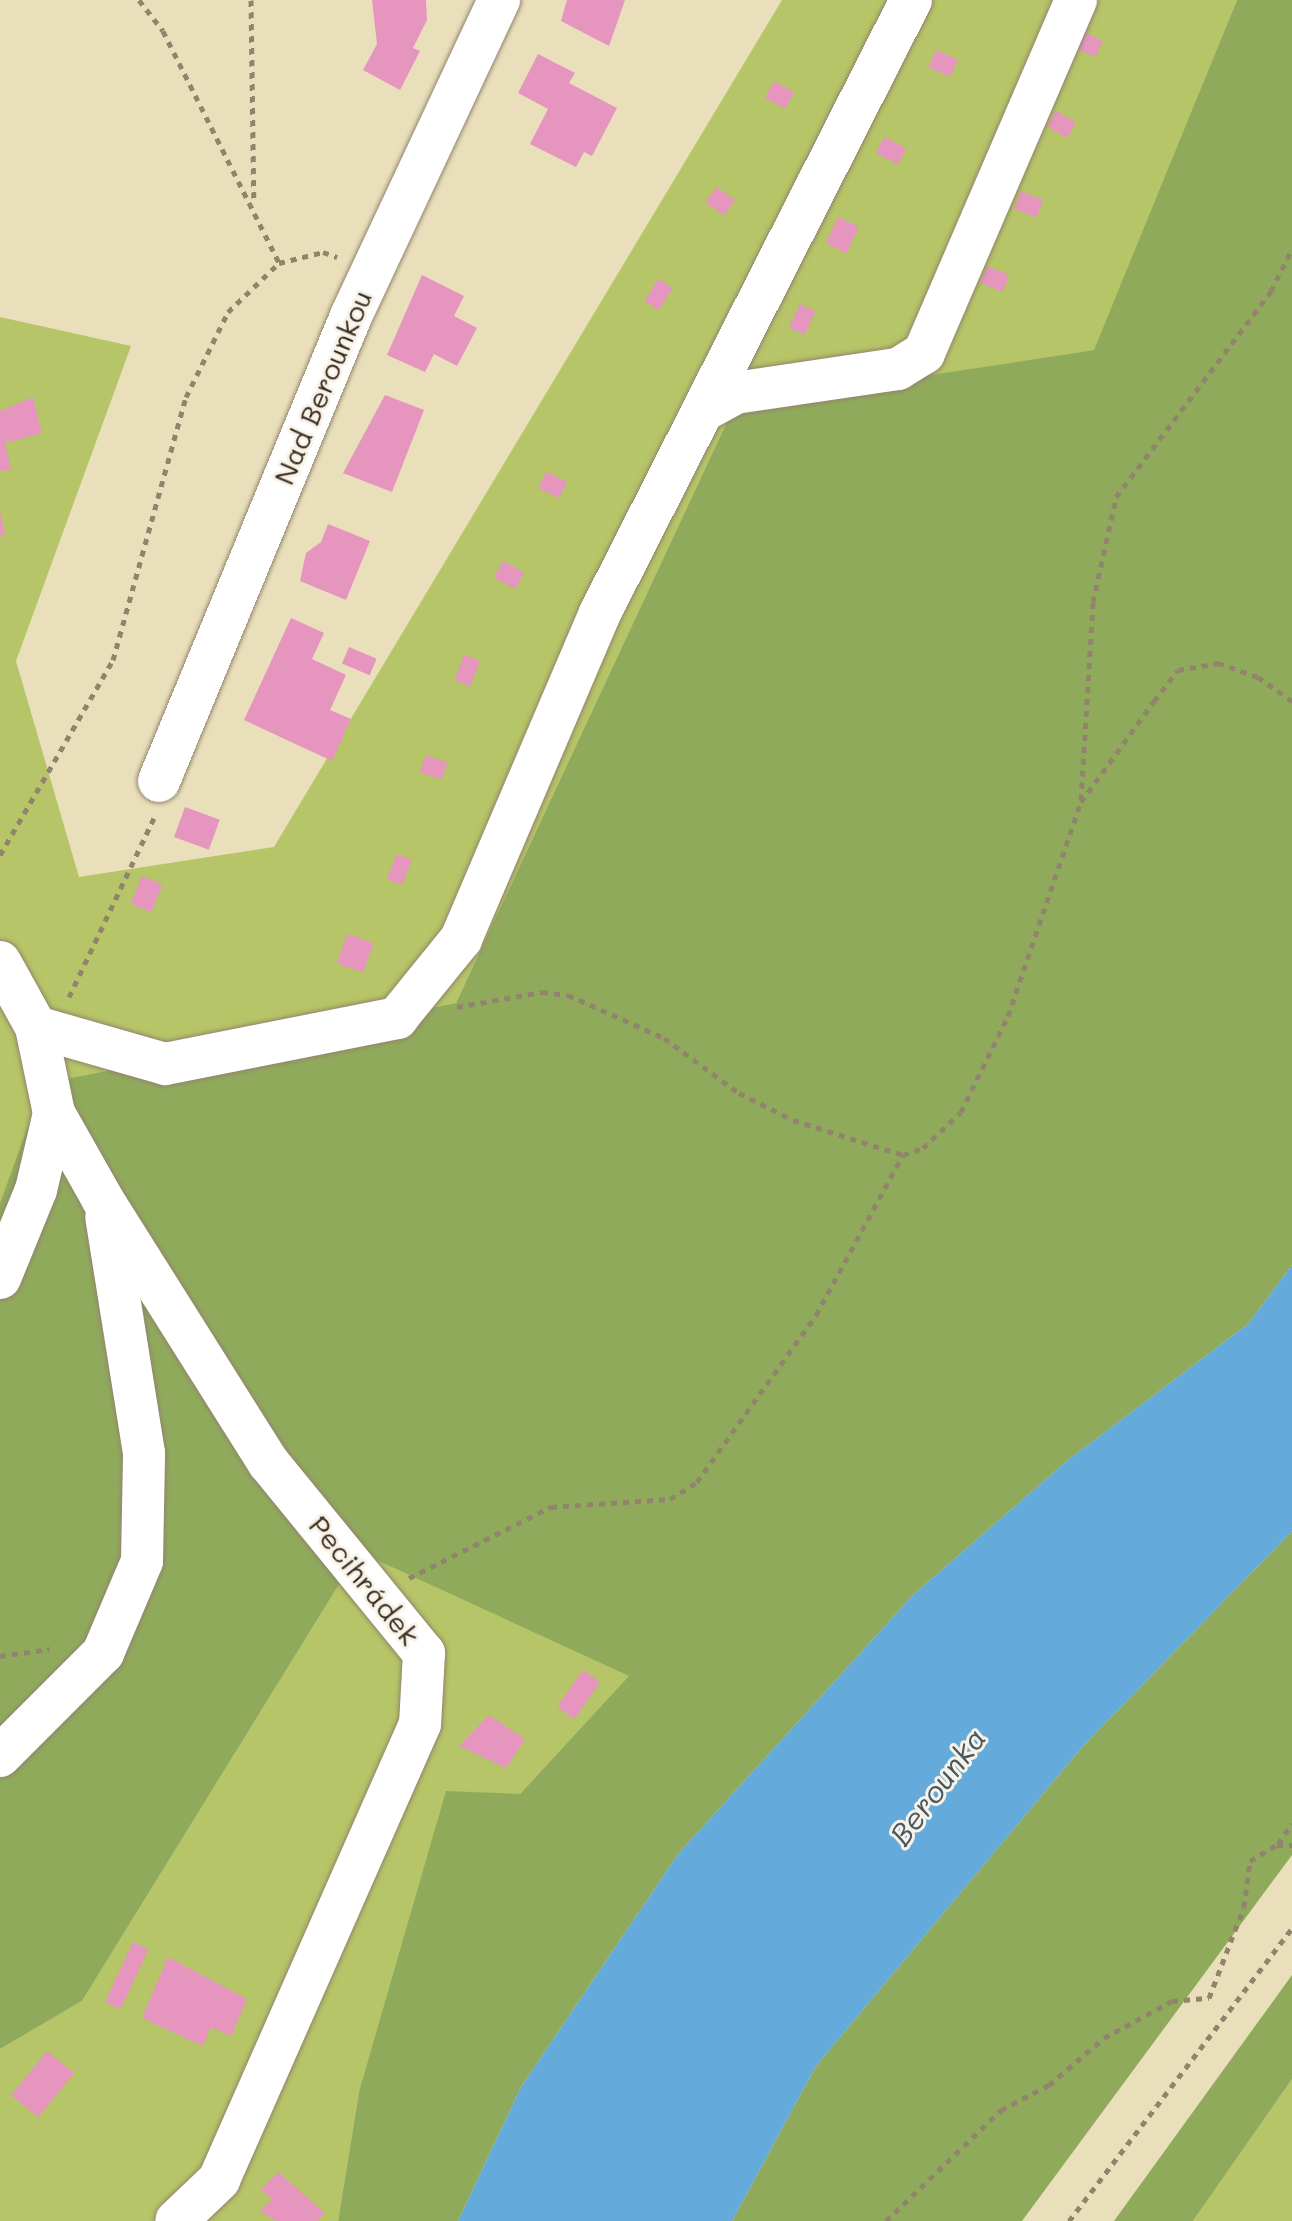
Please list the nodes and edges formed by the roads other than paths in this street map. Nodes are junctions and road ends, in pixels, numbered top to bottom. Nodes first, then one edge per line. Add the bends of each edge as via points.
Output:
1 (499, 0) edge
2 (911, 0) edge
3 (1076, 0) edge
4 (703, 411) junction
5 (159, 781) road end
6 (0, 962) edge
7 (36, 1027) junction
8 (54, 1113) junction
9 (103, 1200) junction
10 (0, 1278) edge
11 (0, 1756) edge
12 (176, 2221) edge

1 - 5 street, Nad Berounkou via 372,270
2 - 4 street
3 - 4 street via 924,353 898,369 735,393
4 - 7 street via 600,613 461,939 397,1018 165,1064
6 - 7 street, Pecihrádek
7 - 8 street, Pecihrádek
8 - 9 street, Pecihrádek
8 - 10 street via 36,1190
9 - 11 street via 144,1453 142,1561 103,1653
9 - 12 street, Pecihrádek via 268,1462 424,1653 420,1724 219,2180

